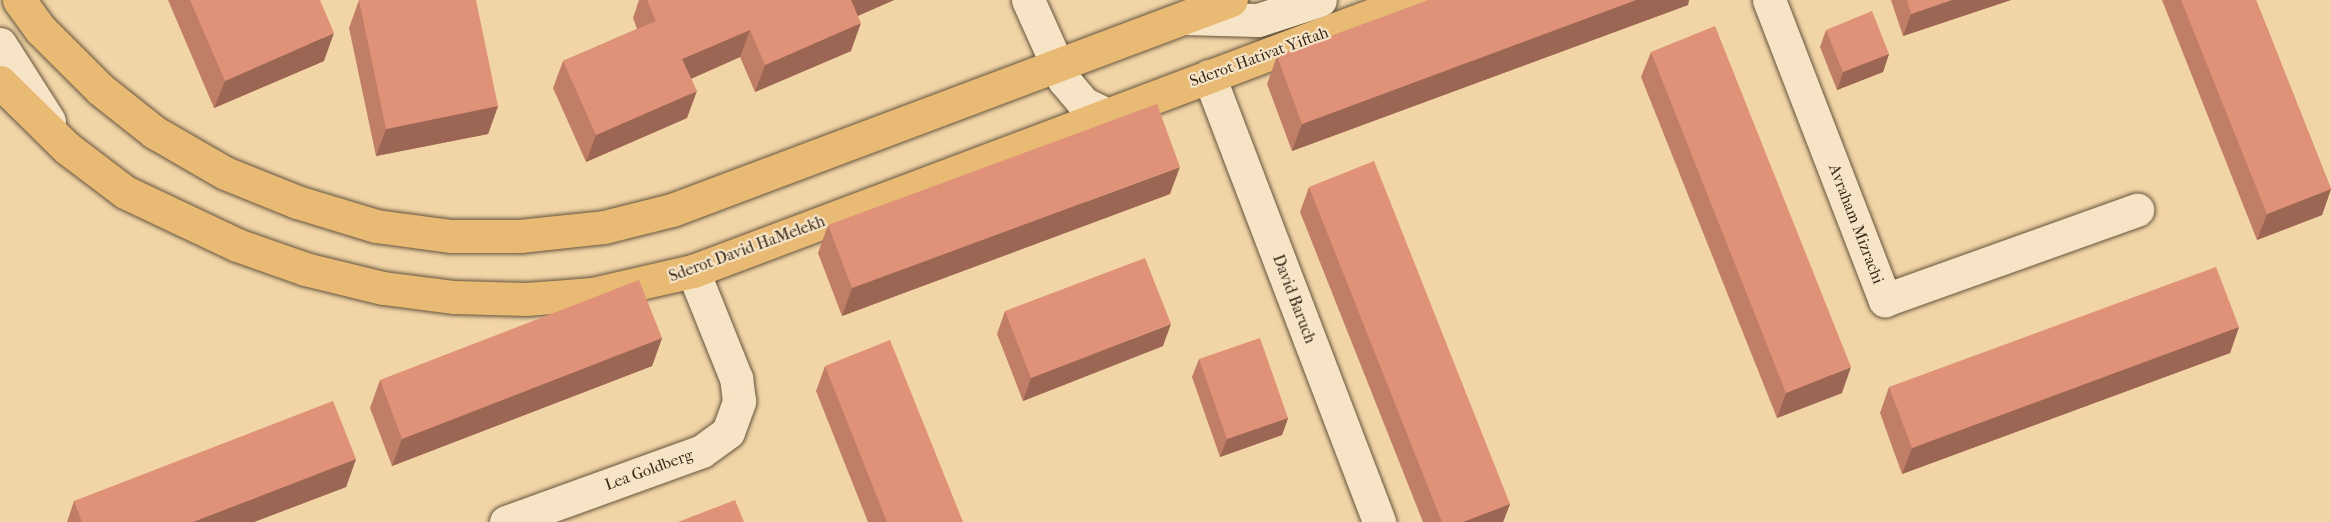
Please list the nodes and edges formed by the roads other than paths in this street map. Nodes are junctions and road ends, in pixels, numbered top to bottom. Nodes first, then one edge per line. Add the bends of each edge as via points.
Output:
1 (19, 0) edge
2 (1028, 0) edge
3 (1231, 0) edge
4 (1320, 0) edge
5 (1412, 0) edge
6 (1769, 0) edge
7 (1184, 18) junction
8 (0, 44) edge
9 (1056, 66) junction
10 (1209, 76) junction
11 (0, 82) edge
12 (1106, 114) junction
13 (67, 148) junction
14 (2137, 210) dead end
15 (693, 271) junction
16 (506, 522) edge
17 (1379, 522) edge

1 - 9 main road via 41,30 100,89 154,132 225,173 297,202 376,226 451,236 520,236 604,227 672,210
2 - 9 street
3 - 7 main road
4 - 7 street via 1258,20
5 - 10 main road, Sderot Hativat Yiftah
6 - 14 street, Avraham Mizrachi via 1885,300
7 - 9 main road
8 - 13 street
9 - 12 street via 1074,94
10 - 12 main road, Sderot Hativat Yiftah
10 - 17 street, David Baruch
11 - 13 main road, Sderot David HaMelekh
12 - 15 main road, Sderot David HaMelekh
13 - 15 main road, Sderot David HaMelekh via 125,192 187,223 305,269 383,288 454,297 526,299 592,294
15 - 16 street, Lea Goldberg via 736,378 739,401 728,432 702,451

